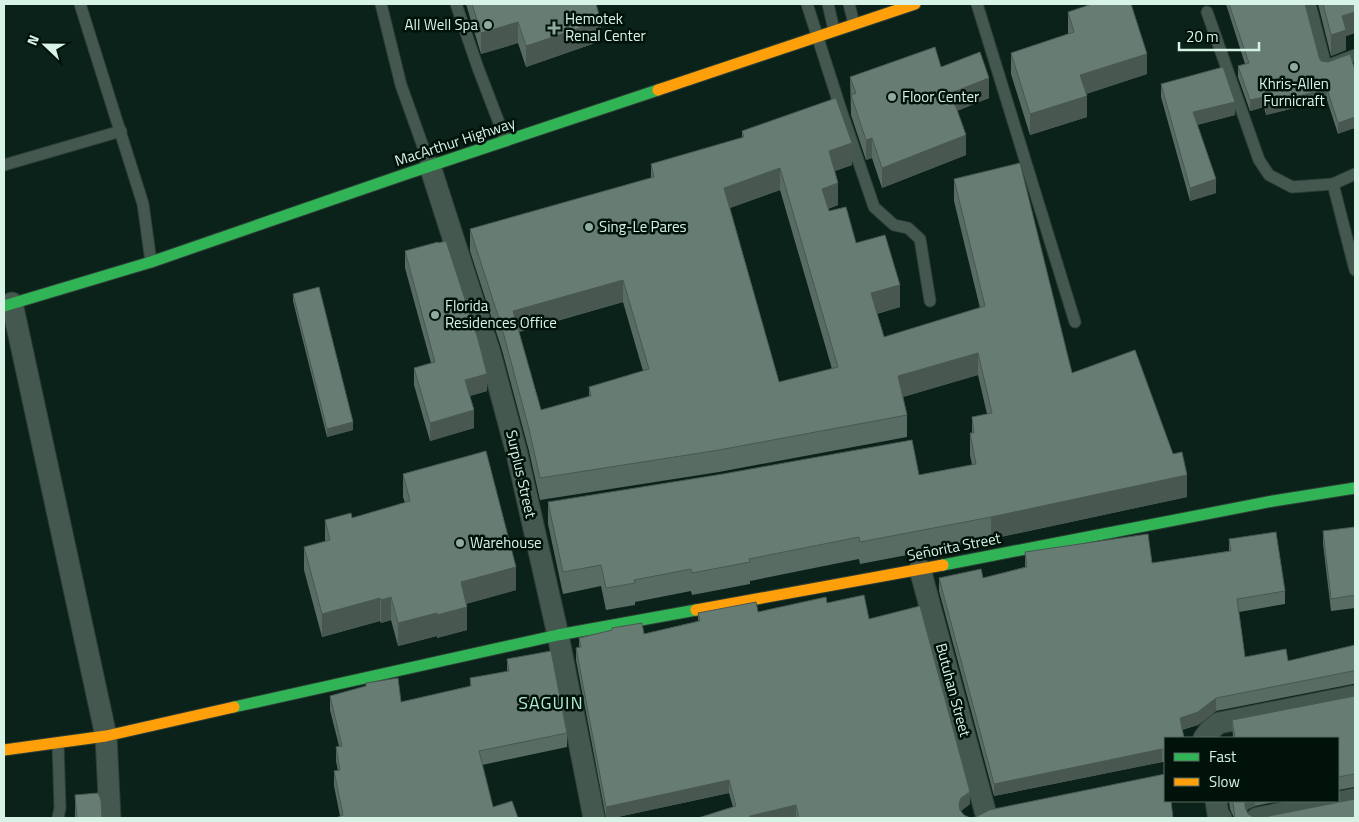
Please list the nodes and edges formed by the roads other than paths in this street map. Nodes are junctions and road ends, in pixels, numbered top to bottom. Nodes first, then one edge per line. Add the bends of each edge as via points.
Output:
1 (80, 4) edge
2 (381, 4) edge
3 (456, 4) edge
4 (807, 4) edge
5 (828, 4) edge
6 (849, 4) edge
7 (914, 4) edge
8 (977, 4) edge
9 (1310, 4) edge
10 (1207, 12) dead end
11 (854, 24) junction
12 (834, 30) junction
13 (816, 36) junction
14 (1355, 55) edge
15 (121, 131) junction
16 (506, 141) junction
17 (4, 165) edge
18 (430, 166) junction
19 (1355, 174) edge
20 (1333, 184) junction
21 (151, 262) junction
22 (1355, 270) edge
23 (930, 301) dead end
24 (8, 305) edge
25 (1075, 322) dead end
26 (1355, 488) edge
27 (920, 569) junction
28 (558, 635) junction
29 (1355, 696) edge
30 (106, 736) junction
31 (1205, 737) edge
32 (58, 741) junction
33 (4, 750) edge
34 (1355, 799) edge
35 (1216, 802) edge
36 (987, 812) edge
37 (58, 818) edge
38 (110, 818) edge
39 (594, 818) edge
40 (1221, 818) edge
41 (1257, 818) edge

1 - 15 lane
2 - 18 lane via 401,85
3 - 16 lane
4 - 13 lane
5 - 12 lane
6 - 11 lane
7 - 11 main road, MacArthur Highway
8 - 25 lane
9 - 14 lane via 1326,66
10 - 20 lane via 1259,160 1269,175 1292,187
11 - 12 main road, MacArthur Highway
12 - 13 main road, MacArthur Highway
13 - 16 main road, MacArthur Highway
13 - 23 lane via 874,207 894,225 908,228 920,239
15 - 17 lane
15 - 21 lane via 143,204
16 - 18 main road, MacArthur Highway
18 - 21 main road, MacArthur Highway
18 - 28 street, Surplus Street via 490,353 517,454 539,512
19 - 20 lane
20 - 22 lane
21 - 24 main road, MacArthur Highway
24 - 30 street
26 - 27 main road, Señorita Street
27 - 28 main road, Señorita Street
27 - 36 street, Butuhan Street
28 - 30 main road, Señorita Street
28 - 39 street, Surplus Street
29 - 31 street via 1219,723
30 - 32 main road, Señorita Street
30 - 38 street
32 - 33 main road, Señorita Street
32 - 37 lane
34 - 41 street
35 - 40 street

